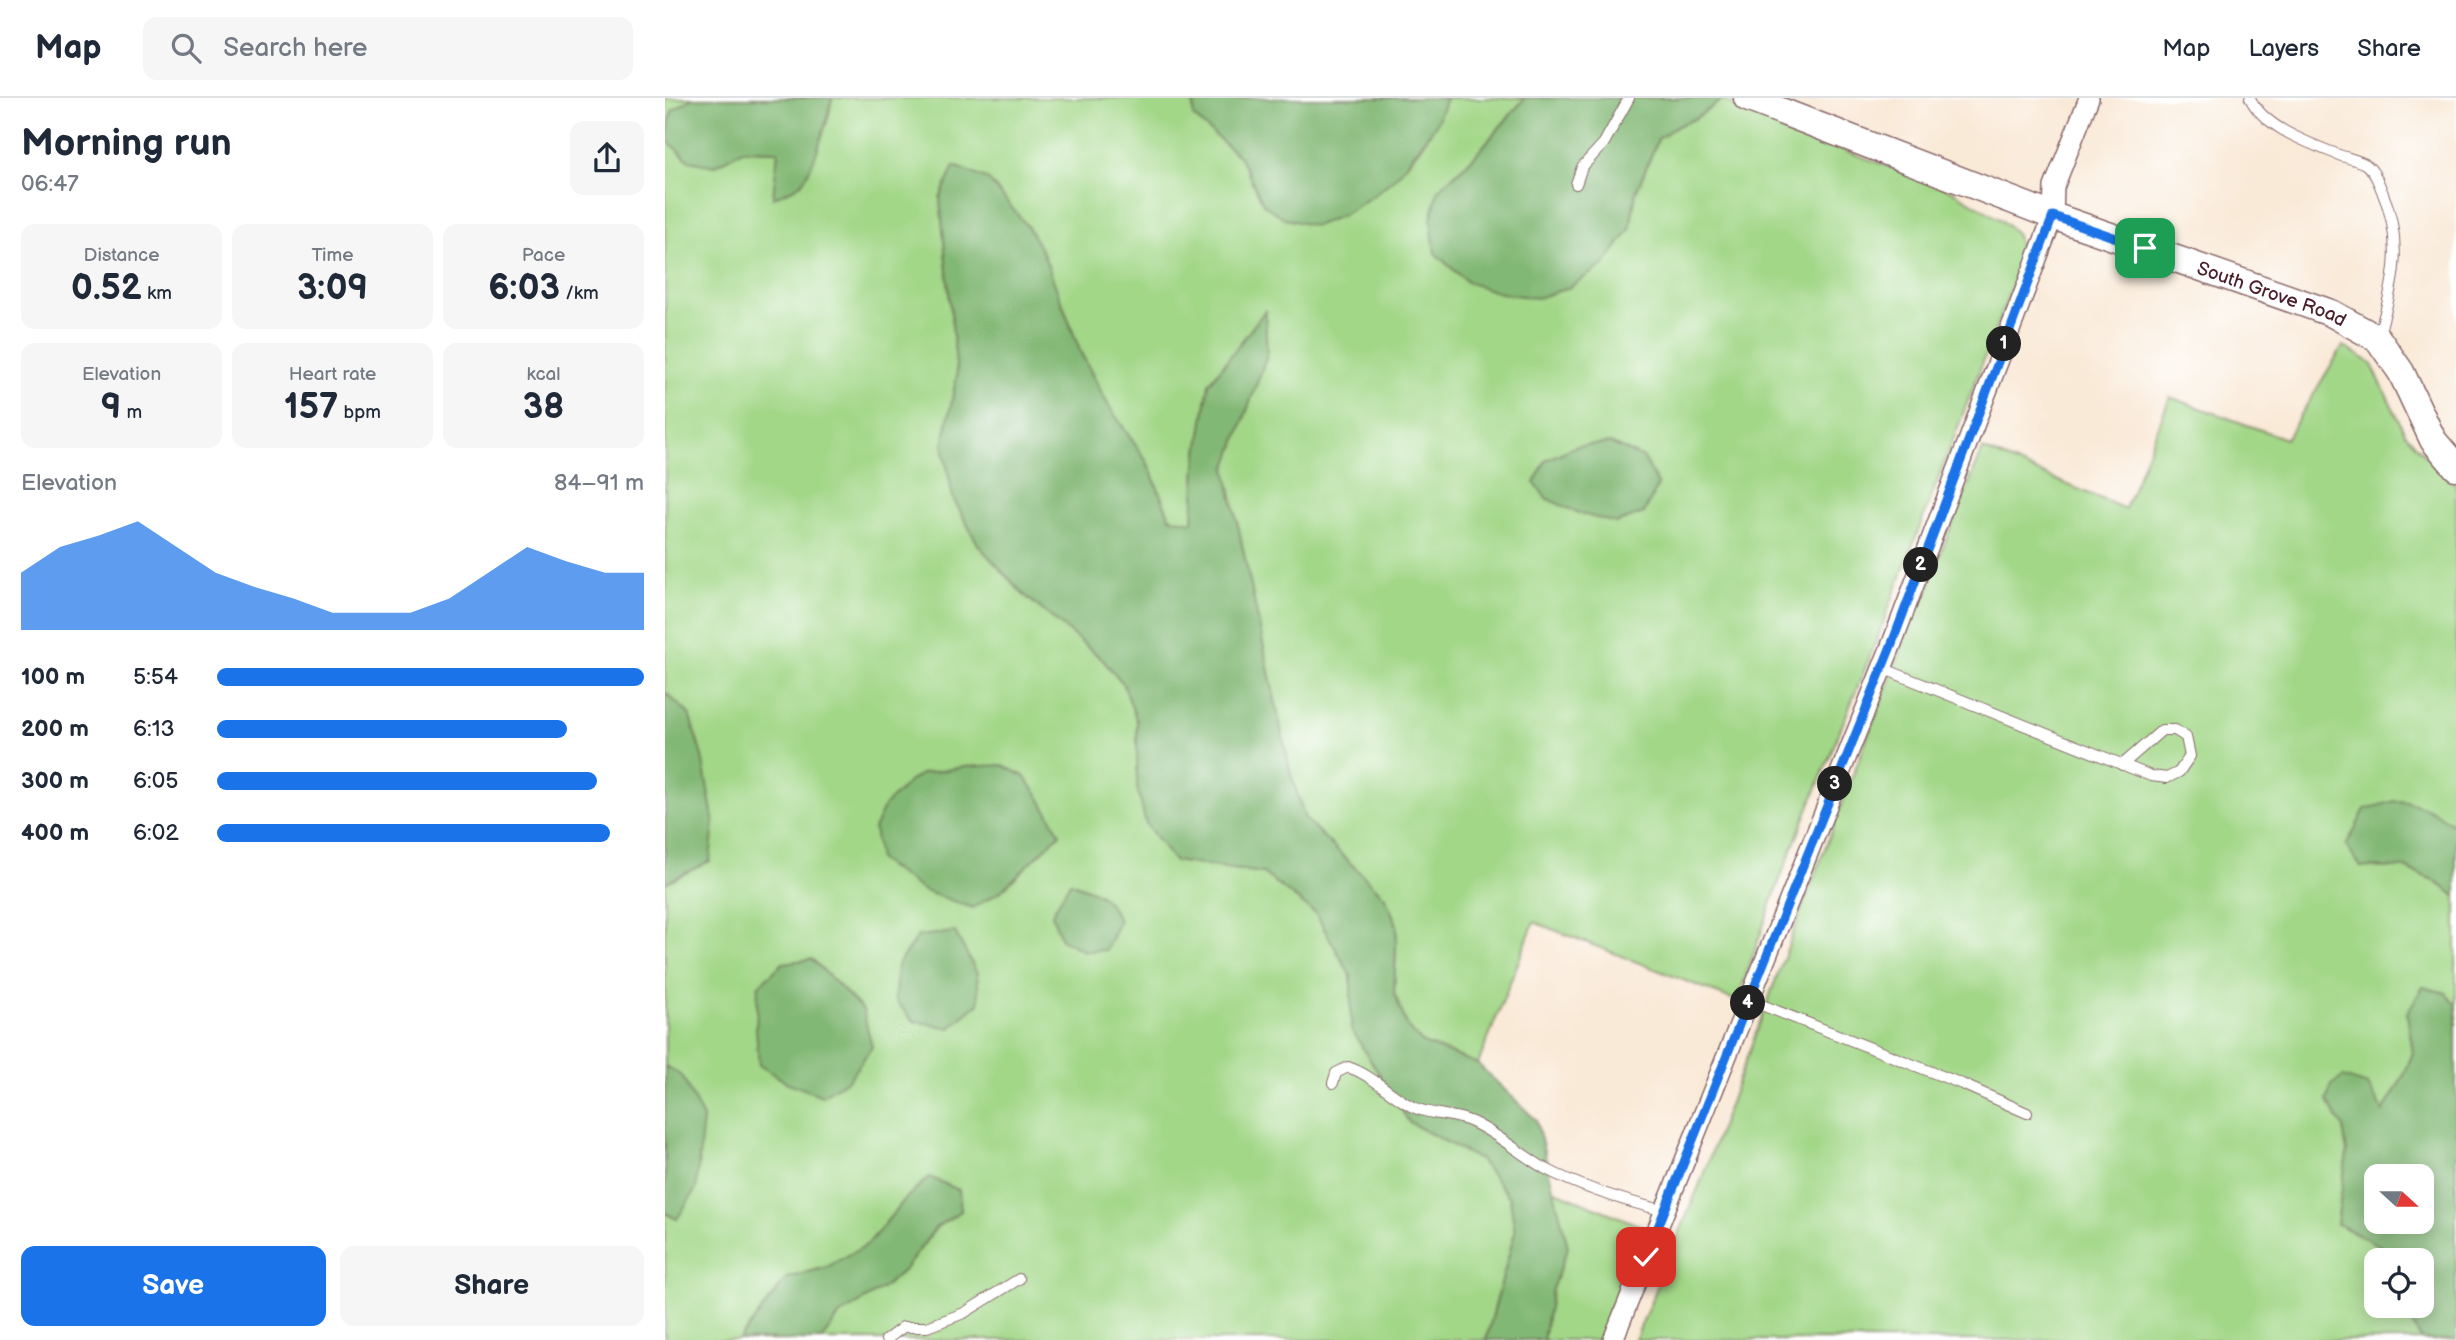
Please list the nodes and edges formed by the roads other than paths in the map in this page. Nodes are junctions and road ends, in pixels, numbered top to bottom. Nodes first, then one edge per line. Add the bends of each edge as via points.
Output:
1 (1629, 98) edge
2 (1748, 98) edge
3 (2089, 98) edge
4 (2250, 98) edge
5 (1576, 184) dead end
6 (2053, 216) junction
7 (2378, 339) junction
8 (2456, 467) edge
9 (1882, 668) junction
10 (2122, 765) junction
11 (1749, 1000) junction
12 (1333, 1083) dead end
13 (2027, 1112) dead end
14 (1665, 1211) junction
15 (1019, 1279) dead end
16 (886, 1340) edge
17 (1613, 1340) edge

1 - 5 lane via 1604,143 1582,167
2 - 6 street, South Grove Road
3 - 6 street via 2054,187
4 - 7 lane via 2294,137 2365,164 2376,175 2389,206 2395,256 2394,281
6 - 7 street, South Grove Road via 2331,313
6 - 9 street
7 - 8 street, South Grove Road via 2401,372 2433,440
9 - 10 lane
9 - 11 street
10 - 10 lane via 2167,778 2179,772 2190,756 2186,737 2175,730 2162,730
11 - 13 lane
11 - 14 street
12 - 14 lane via 1336,1073 1348,1067 1360,1071 1414,1108 1474,1123 1558,1174
14 - 17 street
15 - 16 lane via 964,1312 927,1327 903,1327

